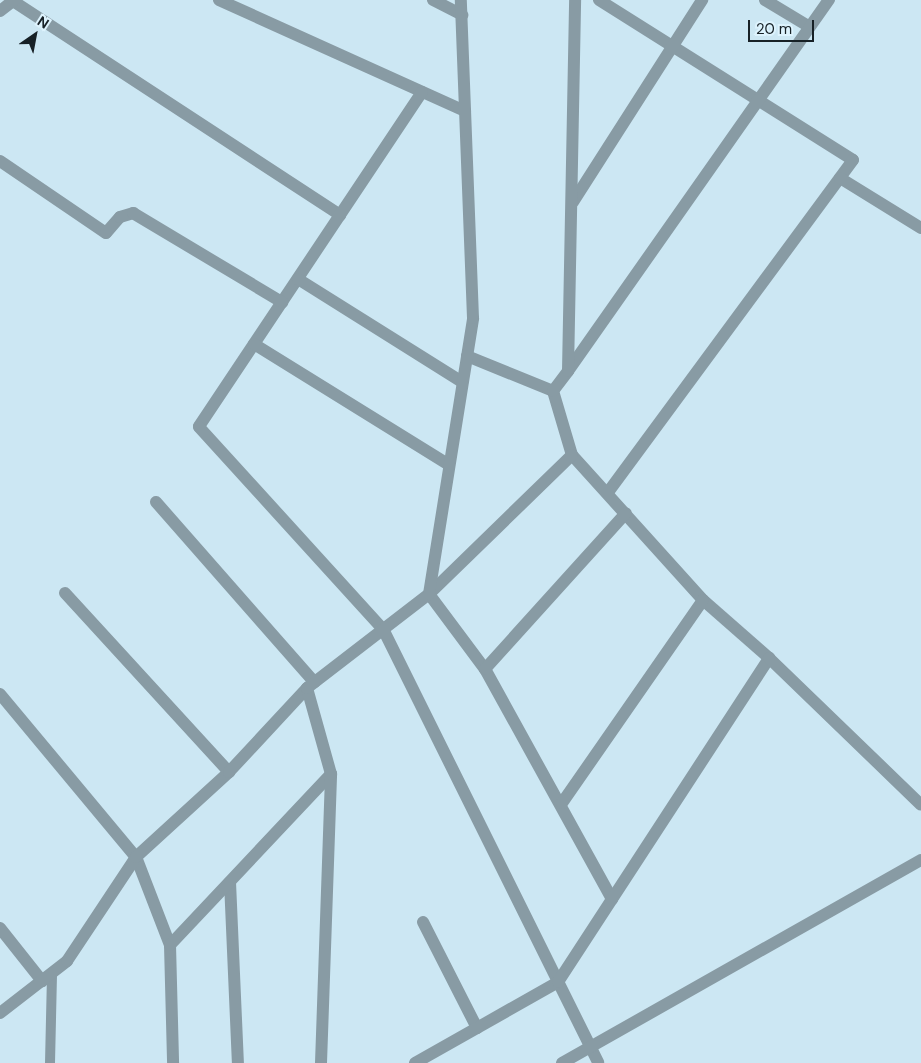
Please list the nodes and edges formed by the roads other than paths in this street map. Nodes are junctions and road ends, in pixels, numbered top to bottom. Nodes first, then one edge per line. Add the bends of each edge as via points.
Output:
1 (14, 0) edge
2 (433, 0) edge
3 (461, 0) edge
4 (575, 0) edge
5 (599, 0) edge
6 (702, 0) edge
7 (765, 0) edge
8 (828, 0) edge
9 (223, 1) edge
10 (0, 11) edge
11 (462, 15) junction
12 (810, 27) junction
13 (672, 46) junction
14 (422, 92) junction
15 (760, 101) junction
16 (465, 111) junction
17 (0, 161) edge
18 (840, 178) junction
19 (573, 202) junction
20 (340, 215) junction
21 (921, 228) edge
22 (298, 279) junction
23 (282, 302) junction
24 (254, 344) junction
25 (467, 356) junction
26 (568, 371) junction
27 (462, 382) junction
28 (553, 391) junction
29 (572, 455) junction
30 (449, 464) junction
31 (608, 492) junction
32 (156, 502) dead end
33 (626, 513) junction
34 (65, 593) dead end
35 (428, 594) junction
36 (703, 600) junction
37 (383, 630) junction
38 (769, 658) junction
39 (485, 669) junction
40 (310, 685) junction
41 (0, 694) edge
42 (230, 772) junction
43 (331, 774) junction
44 (562, 803) junction
45 (921, 805) edge
46 (136, 856) junction
47 (921, 860) edge
48 (230, 882) junction
49 (612, 899) junction
50 (423, 922) dead end
51 (0, 928) edge
52 (170, 945) junction
53 (47, 977) junction
54 (558, 982) junction
55 (0, 1013) edge
56 (477, 1028) junction
57 (590, 1048) junction
58 (50, 1063) edge
59 (173, 1063) edge
60 (238, 1063) edge
61 (321, 1063) edge
62 (414, 1063) edge
63 (562, 1063) edge
64 (598, 1063) edge

1 - 10 street
1 - 20 street
2 - 11 street
3 - 11 street
4 - 19 street
5 - 13 street
6 - 13 street
7 - 12 street
8 - 12 street
9 - 14 street
11 - 16 street
12 - 15 street
13 - 15 street
13 - 19 street
14 - 16 street
14 - 20 street
15 - 18 street via 853,160
15 - 26 street
16 - 25 street via 472,318
17 - 23 street via 106,233 120,217 133,213
18 - 21 street
18 - 31 street
19 - 26 street
20 - 22 street
22 - 23 street
22 - 27 street
23 - 24 street
24 - 30 street
24 - 37 street via 199,427
25 - 27 street
25 - 28 street
26 - 28 street
27 - 30 street
28 - 29 street
29 - 31 street
29 - 35 street
30 - 35 street
31 - 33 street
32 - 40 street
33 - 36 street
33 - 39 street
34 - 42 street
35 - 37 street
35 - 39 street
36 - 38 street
36 - 44 street
37 - 40 street
37 - 54 street
38 - 45 street
38 - 49 street
39 - 44 street
40 - 42 street
40 - 43 street
41 - 46 street
42 - 46 street
43 - 48 street
43 - 61 street
44 - 49 street
46 - 52 street
46 - 53 street via 67,961
47 - 57 street
48 - 52 street
48 - 60 street
49 - 54 street
50 - 56 street
51 - 53 street
52 - 59 street
53 - 55 street
53 - 58 lane
54 - 56 street
54 - 57 street
56 - 62 street
57 - 63 street
57 - 64 street

